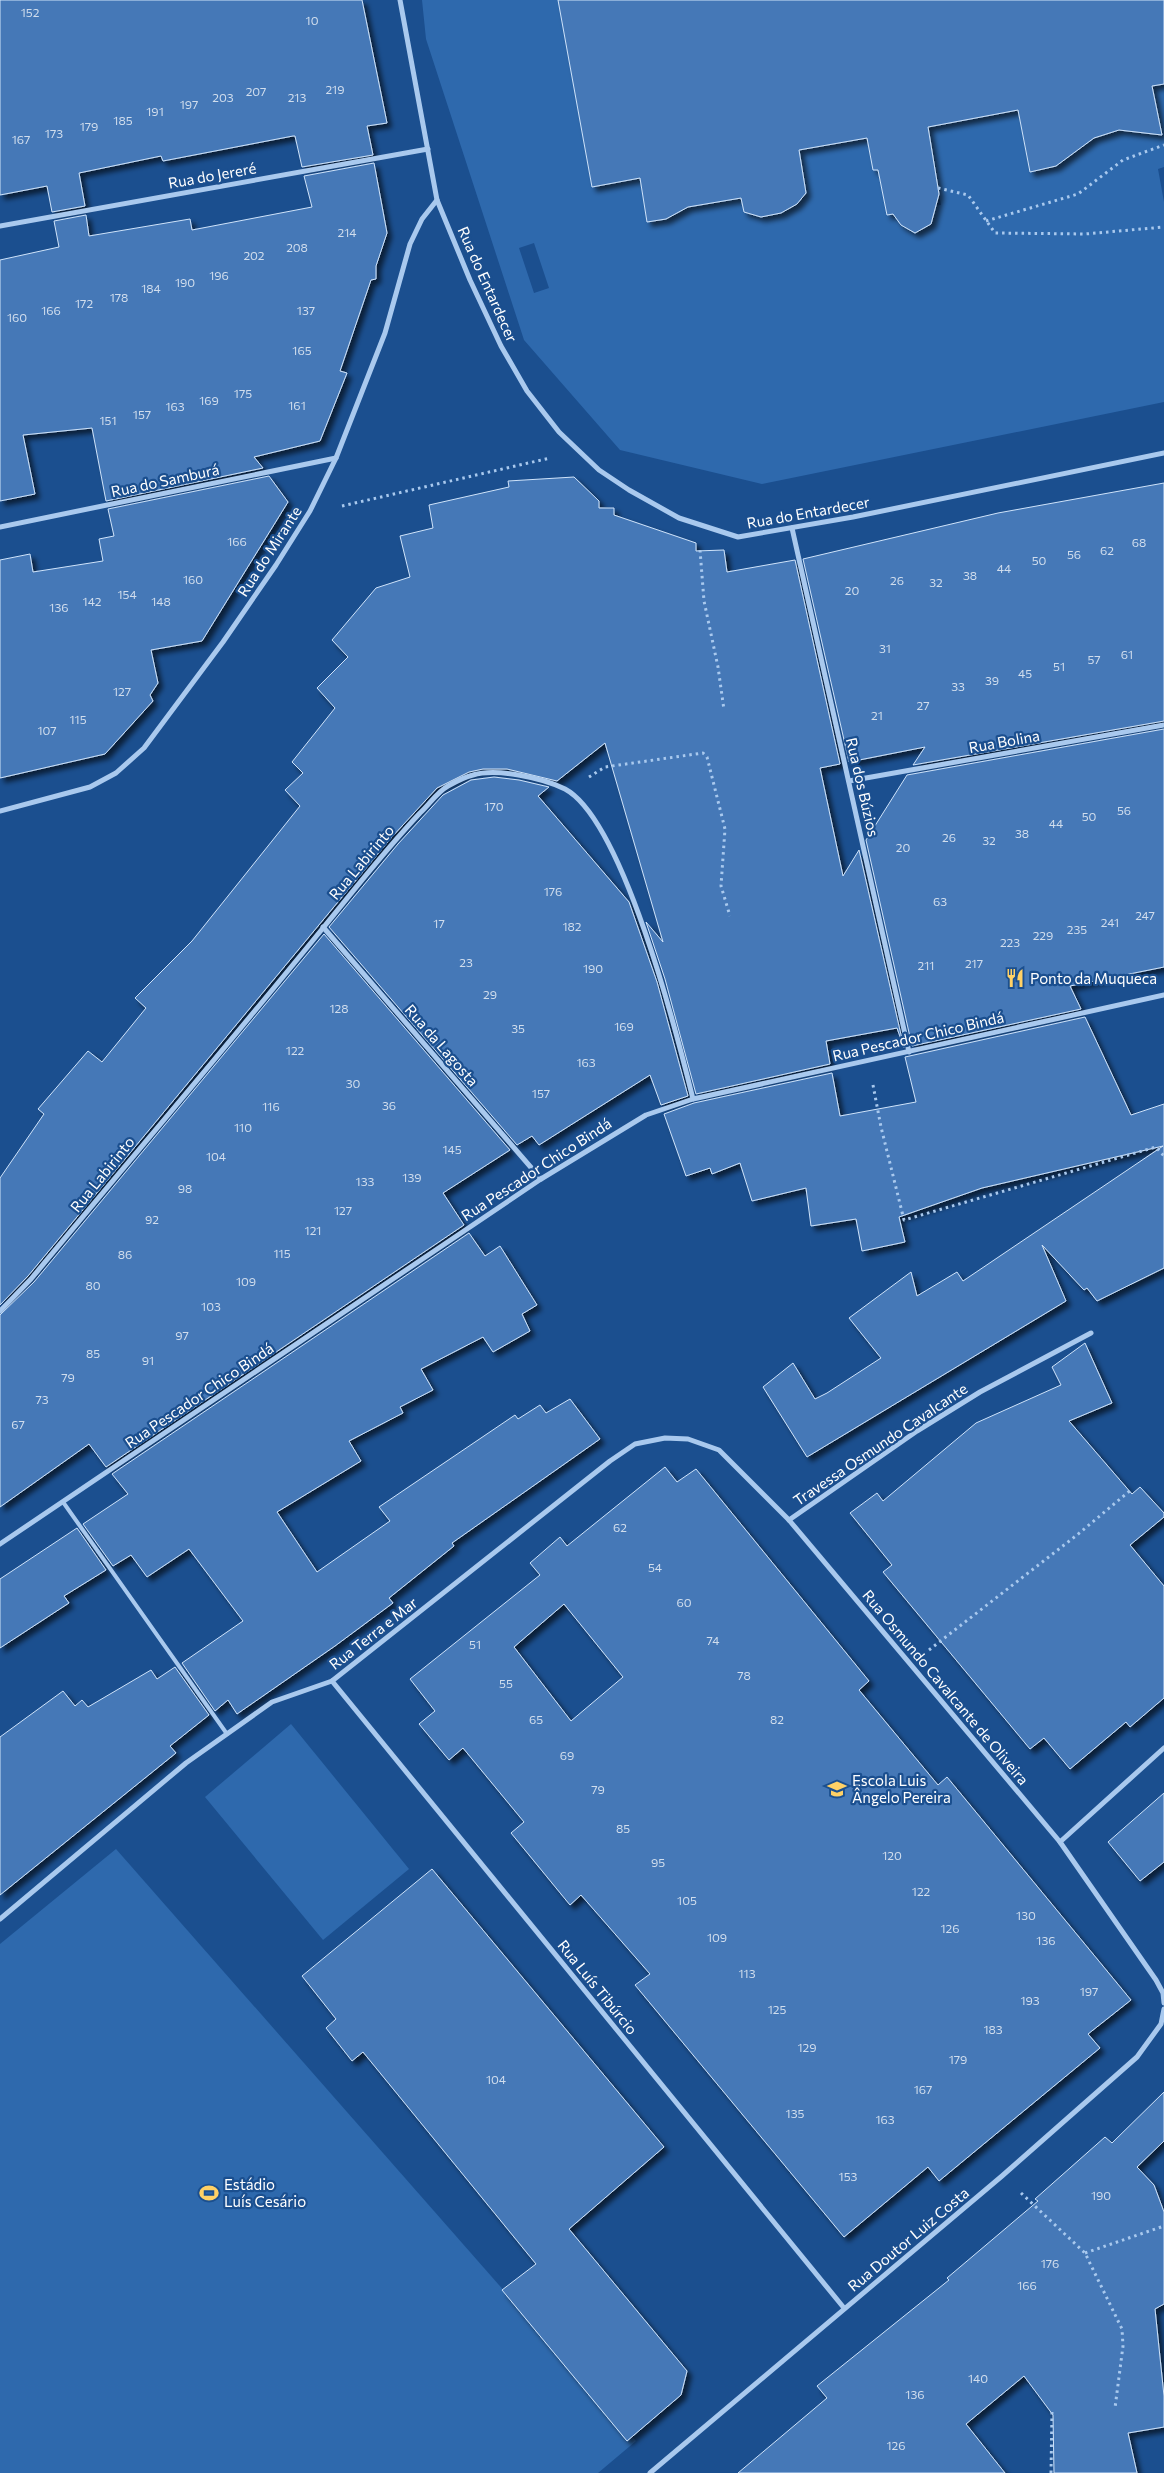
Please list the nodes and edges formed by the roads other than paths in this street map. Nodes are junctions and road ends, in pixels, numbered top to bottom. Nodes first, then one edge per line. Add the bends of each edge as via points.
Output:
1 (400, 0) edge
2 (428, 149) junction
3 (437, 200) junction
4 (0, 226) edge
5 (1164, 453) edge
6 (336, 458) junction
7 (0, 527) edge
8 (792, 528) junction
9 (1164, 725) edge
10 (849, 782) junction
11 (0, 811) edge
12 (323, 927) junction
13 (1164, 995) edge
14 (909, 1052) junction
15 (693, 1099) junction
16 (541, 1179) junction
17 (0, 1311) edge
18 (1091, 1333) dead end
19 (665, 1438) joint
20 (63, 1502) junction
21 (789, 1520) junction
22 (0, 1544) edge
23 (332, 1681) junction
24 (227, 1734) junction
25 (1164, 1748) edge
26 (1060, 1842) junction
27 (0, 1919) edge
28 (1164, 2003) edge
29 (1164, 2010) edge
30 (844, 2308) junction
31 (650, 2473) edge

1 - 2 street, Rua do Entardecer
2 - 3 street, Rua do Entardecer
2 - 4 street, Rua do Jereré
3 - 6 street, Rua do Mirante via 422,219 410,244 384,333
3 - 8 street, Rua do Entardecer via 470,280 527,391 559,432 588,461 629,490 698,525 738,537
5 - 8 street, Rua do Entardecer
6 - 7 street, Rua do Samburá
6 - 11 street, Rua do Mirante via 308,514 271,573 144,748 116,773 90,787
8 - 10 street, Rua dos Búzios
9 - 10 street, Rua Bolina
10 - 14 street, Rua dos Búzios
12 - 15 street, Rua Labirinto via 371,866 445,788 474,774 505,773 537,779 567,790 587,811 612,850 670,1005
12 - 16 street, Rua da Lagosta
12 - 17 street, Rua Labirinto via 31,1279
13 - 14 street, Rua Pescador Chico Bindá
14 - 15 street, Rua Pescador Chico Bindá
15 - 16 street, Rua Pescador Chico Bindá via 646,1116
16 - 20 street, Rua Pescador Chico Bindá
18 - 21 street, Travessa Osmundo Cavalcante via 980,1392 917,1431
19 - 21 street, Rua Osmundo Cavalcante de Oliveira via 688,1439 719,1450
19 - 23 street, Rua Terra e Mar via 635,1444 610,1461
20 - 22 street, Rua Pescador Chico Bindá
20 - 24 lane
21 - 26 street, Rua Osmundo Cavalcante de Oliveira
23 - 24 street, Rua Terra e Mar via 272,1702
23 - 30 street, Rua Luís Tibúrcio
24 - 27 street, Rua Terra e Mar via 186,1763
25 - 26 street
26 - 28 street, Rua Osmundo Cavalcante de Oliveira via 1156,1980
29 - 30 street, Rua Doutor Luiz Costa via 1161,2024 1137,2057 1002,2176
30 - 31 street, Rua Doutor Luiz Costa

